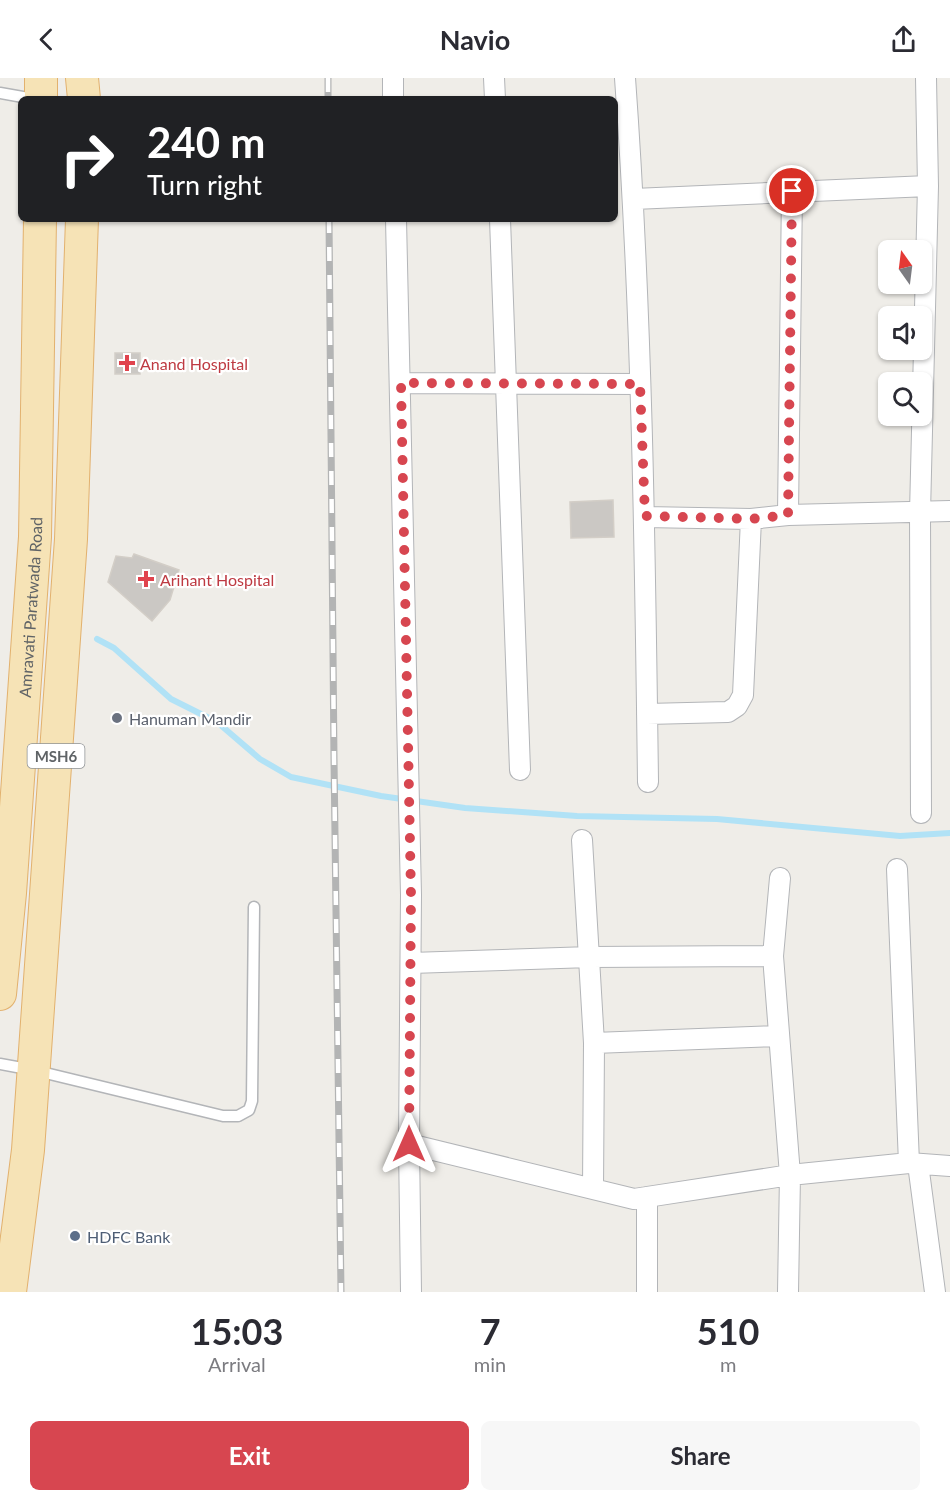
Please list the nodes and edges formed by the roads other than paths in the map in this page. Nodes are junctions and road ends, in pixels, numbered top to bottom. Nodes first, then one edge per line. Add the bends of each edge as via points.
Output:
1 (40, 78) edge
2 (82, 78) edge
3 (393, 78) edge
4 (495, 78) edge
5 (625, 78) edge
6 (926, 78) edge
7 (0, 93) edge
8 (18, 96) edge
9 (41, 96) edge
10 (84, 96) edge
11 (393, 96) edge
12 (495, 96) edge
13 (928, 186) junction
14 (792, 191) junction
15 (634, 199) junction
16 (39, 222) edge
17 (82, 222) edge
18 (396, 222) edge
19 (500, 222) edge
20 (401, 383) junction
21 (506, 383) junction
22 (640, 384) junction
23 (950, 512) edge
24 (920, 513) junction
25 (788, 515) junction
26 (645, 516) junction
27 (751, 519) junction
28 (28, 639) junction
29 (63, 646) junction
30 (647, 714) junction
31 (520, 770) dead end
32 (648, 782) dead end
33 (921, 813) dead end
34 (582, 840) dead end
35 (897, 869) dead end
36 (780, 878) dead end
37 (5, 893) edge
38 (254, 908) dead end
39 (772, 956) junction
40 (590, 957) junction
41 (411, 963) junction
42 (0, 994) edge
43 (778, 1036) junction
44 (594, 1042) junction
45 (0, 1064) edge
46 (33, 1070) junction
47 (409, 1144) junction
48 (913, 1164) junction
49 (950, 1166) edge
50 (790, 1175) junction
51 (593, 1189) junction
52 (647, 1197) junction
53 (10, 1292) edge
54 (411, 1292) edge
55 (647, 1292) edge
56 (788, 1292) edge
57 (935, 1292) edge

1 - 9 main road
2 - 10 main road
3 - 11 street
4 - 12 street
5 - 15 street
6 - 13 street
7 - 8 lane
13 - 14 street
13 - 24 street
14 - 15 street
14 - 25 street
15 - 22 street
16 - 28 main road, Amravati Paratwada Road / MSH6 via 35,537
17 - 29 main road, MSH6 via 71,539
18 - 20 street
19 - 21 street
20 - 21 street
20 - 41 street
21 - 22 street
21 - 31 street
22 - 26 street
23 - 24 street
24 - 25 street
24 - 33 street
25 - 27 street
26 - 27 street
26 - 30 street
27 - 30 street via 743,695 728,712
28 - 29 main road
28 - 37 main road, Amravati Paratwada Road / MSH6
29 - 46 main road, MSH6
30 - 32 street
34 - 40 street
35 - 48 street
36 - 39 street
37 - 42 main road, Amravati Paratwada Road / MSH6
38 - 46 lane via 249,1110 238,1116 223,1116
39 - 40 street
39 - 43 street
40 - 41 street
40 - 44 street
41 - 47 street
43 - 44 street
43 - 50 street
44 - 51 street
45 - 46 lane
46 - 53 main road, MSH6 via 28,1150
47 - 51 street
47 - 54 street
48 - 49 street
48 - 50 street
48 - 57 street
50 - 52 street
50 - 56 street
51 - 52 street via 634,1199
52 - 55 street

